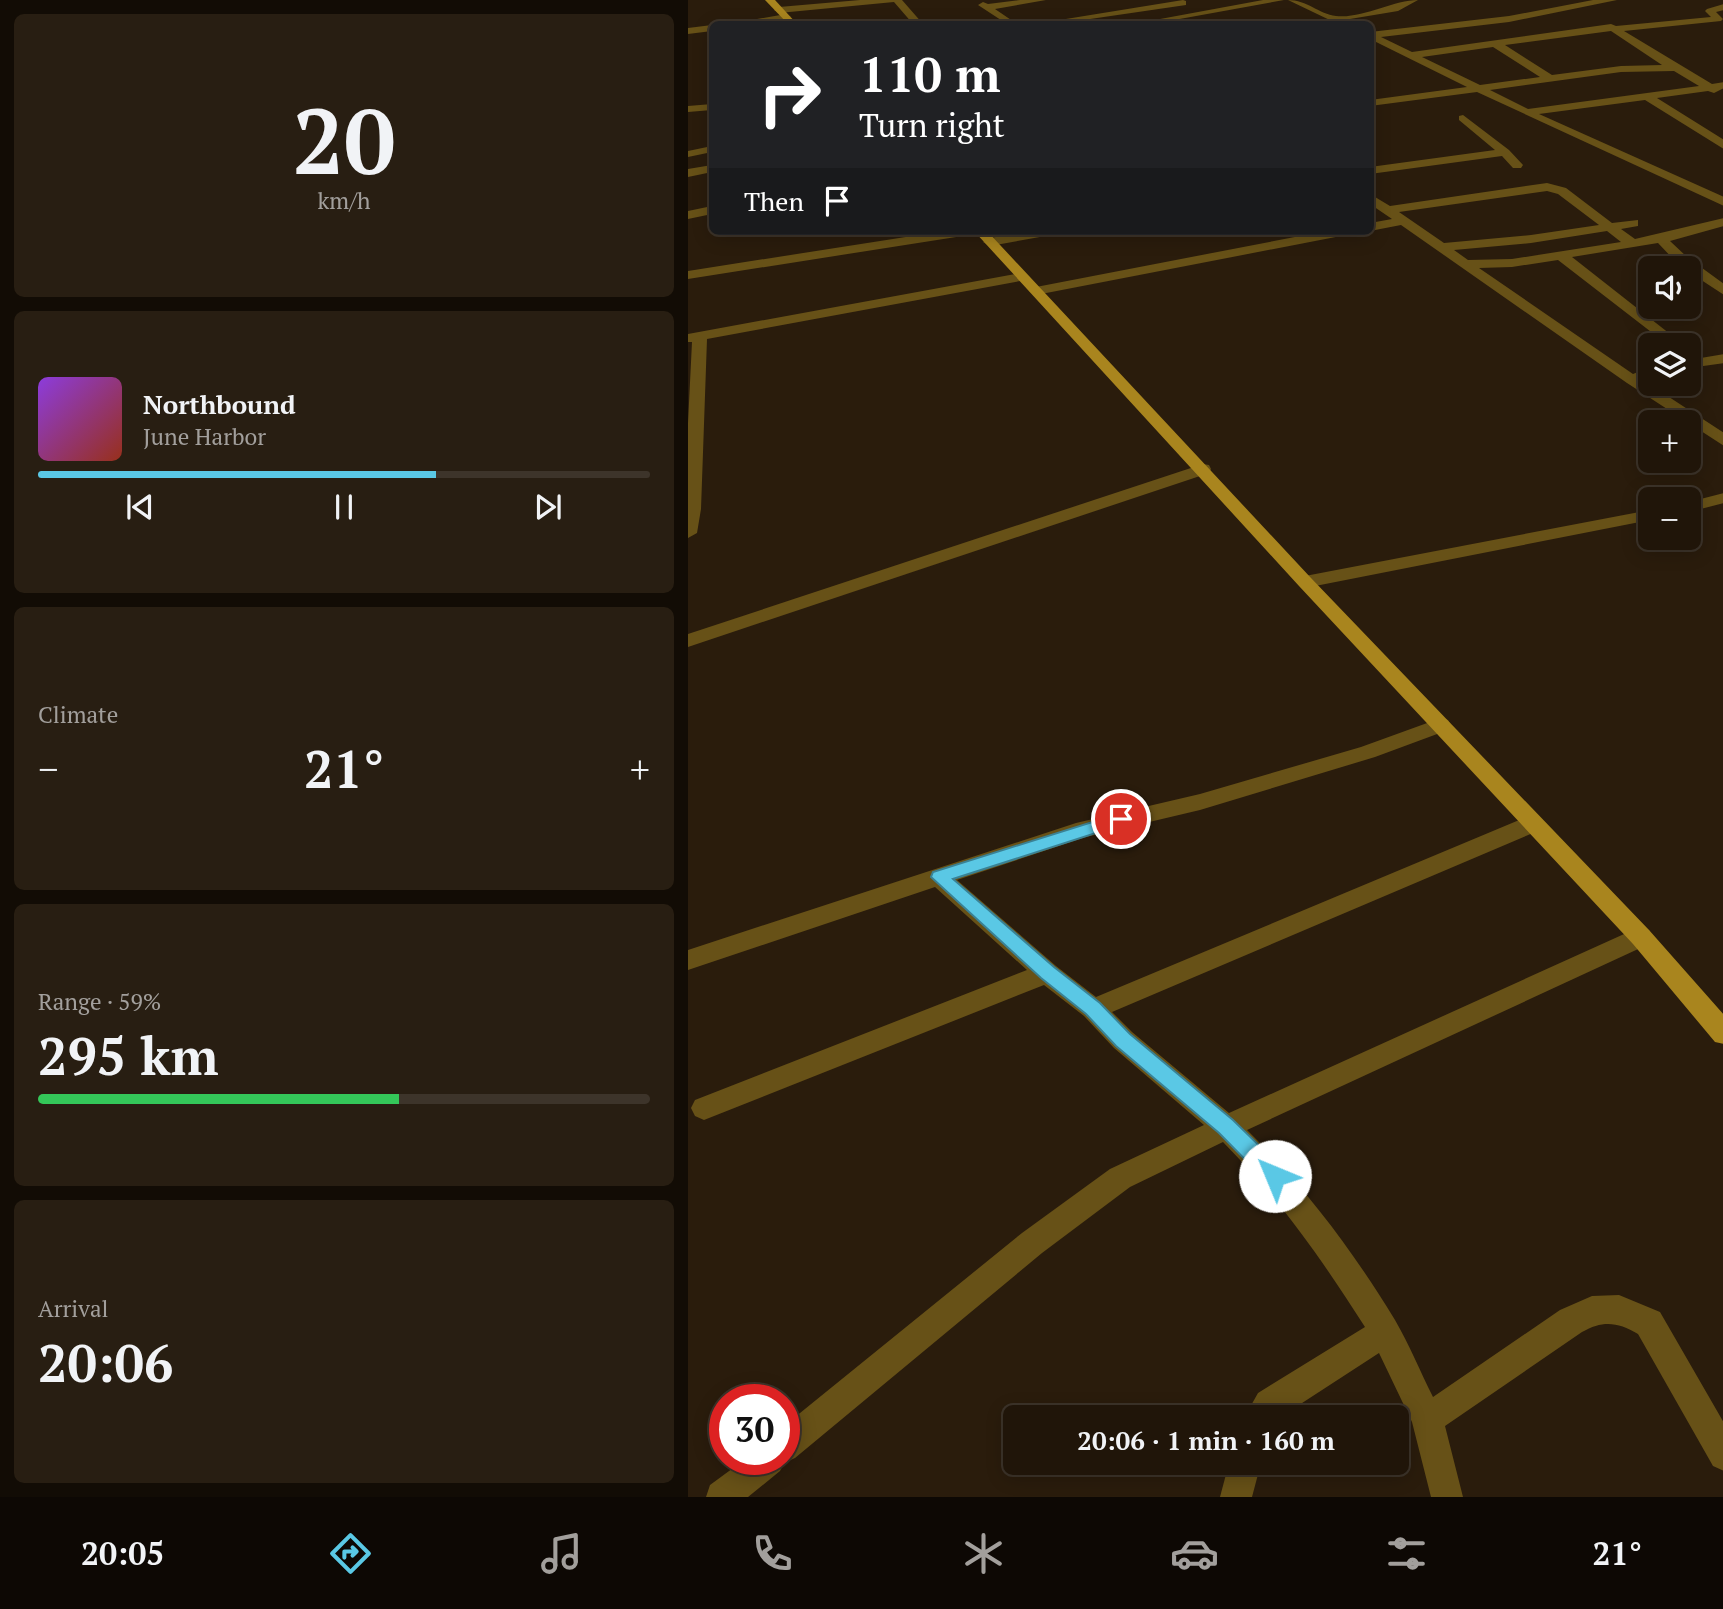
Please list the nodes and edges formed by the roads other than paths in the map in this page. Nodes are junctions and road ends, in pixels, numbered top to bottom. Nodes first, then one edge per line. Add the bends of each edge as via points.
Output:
1 (770, 0) edge
2 (891, 0) edge
3 (897, 0) edge
4 (975, 0) edge
5 (1042, 0) edge
6 (1279, 0) edge
7 (1293, 0) edge
8 (1413, 0) edge
9 (1558, 0) edge
10 (1612, 0) edge
11 (1183, 3) dead end
12 (1571, 5) junction
13 (987, 7) junction
14 (1723, 7) edge
15 (786, 17) edge
16 (1333, 19) junction
17 (756, 21) edge
18 (915, 21) edge
19 (1008, 21) edge
20 (1060, 21) edge
21 (1156, 21) edge
22 (1338, 21) edge
23 (1720, 21) edge
24 (709, 28) edge
25 (1615, 29) junction
26 (688, 31) edge
27 (1374, 35) edge
28 (1374, 36) edge
29 (1494, 43) junction
30 (1411, 55) junction
31 (1672, 67) junction
32 (1549, 78) junction
33 (1723, 85) edge
34 (1477, 87) junction
35 (1710, 88) junction
36 (1723, 95) edge
37 (1648, 97) junction
38 (1374, 102) edge
39 (709, 107) edge
40 (688, 109) edge
41 (1526, 112) junction
42 (1463, 118) dead end
43 (1723, 146) edge
44 (709, 150) edge
45 (1505, 152) junction
46 (688, 154) edge
47 (1517, 165) dead end
48 (709, 170) edge
49 (1374, 170) edge
50 (688, 173) edge
51 (1723, 191) edge
52 (1708, 195) junction
53 (1374, 201) edge
54 (1723, 202) edge
55 (1388, 210) junction
56 (709, 211) edge
57 (688, 215) edge
58 (1404, 221) junction
59 (1723, 222) edge
60 (1634, 223) dead end
61 (1374, 226) edge
62 (1608, 226) junction
63 (943, 235) edge
64 (1007, 235) edge
65 (1325, 235) edge
66 (985, 237) edge
67 (1661, 239) junction
68 (1634, 245) junction
69 (1444, 247) junction
70 (1562, 256) junction
71 (1465, 264) junction
72 (688, 275) edge
73 (1021, 277) junction
74 (1036, 291) junction
75 (1723, 291) edge
76 (1661, 333) edge
77 (694, 337) edge
78 (1723, 358) edge
79 (1701, 359) edge
80 (1638, 377) edge
81 (1632, 380) junction
82 (1723, 441) edge
83 (1203, 470) junction
84 (690, 484) edge
85 (1723, 498) edge
86 (1701, 504) edge
87 (1638, 517) edge
88 (688, 533) edge
89 (1305, 582) junction
90 (688, 641) edge
91 (1441, 725) junction
92 (1532, 824) junction
93 (939, 877) junction
94 (1641, 937) junction
95 (688, 960) edge
96 (1047, 973) junction
97 (1093, 1009) junction
98 (1723, 1034) edge
99 (704, 1108) dead end
100 (1226, 1127) junction
101 (1385, 1332) junction
102 (1268, 1405) edge
103 (1427, 1419) junction
104 (800, 1434) edge
105 (1723, 1455) edge
106 (750, 1475) edge
107 (1242, 1475) edge
108 (722, 1497) edge
109 (1236, 1497) edge
110 (1447, 1497) edge

1 - 15 main road
2 - 15 street
3 - 18 street
4 - 13 street
5 - 13 street
6 - 21 street
7 - 16 street
8 - 16 street via 1395,9
9 - 12 street
10 - 12 street
11 - 20 street
12 - 25 street
12 - 27 street via 1509,19
13 - 19 street
14 - 23 street via 1709,11
15 - 17 street
16 - 22 street
23 - 25 street
24 - 26 street
25 - 29 street
25 - 31 street
28 - 30 street
29 - 30 street
29 - 32 street
30 - 34 street
31 - 32 street
31 - 35 street
32 - 34 street
33 - 35 street
34 - 38 street
34 - 41 street
35 - 36 street
35 - 37 street
37 - 41 street
37 - 43 street
39 - 40 street
41 - 52 street
42 - 45 street
44 - 46 street
45 - 47 street
45 - 49 street
48 - 50 street
51 - 52 street
52 - 54 street
53 - 55 street
55 - 58 street
55 - 62 street via 1547,187 1562,191
56 - 57 street
58 - 61 street
58 - 69 street
59 - 67 street
60 - 62 street
62 - 68 street
62 - 69 street
63 - 72 street
64 - 66 street
65 - 74 street
66 - 73 main road
67 - 68 street
67 - 75 street
68 - 70 street
69 - 71 street
70 - 71 street
70 - 76 street
71 - 81 street
73 - 74 main road
73 - 77 street
74 - 83 main road
77 - 84 street
78 - 79 street
80 - 81 street
81 - 82 street
83 - 89 main road
83 - 90 street
84 - 88 street
85 - 86 street
87 - 89 street
89 - 91 main road
91 - 92 main road
91 - 93 street via 1368,752 1200,802 1084,829
92 - 94 main road
92 - 97 street
93 - 95 street
93 - 96 street
94 - 98 main road
94 - 100 street
96 - 97 street
96 - 99 street
97 - 100 street
100 - 101 street via 1275,1176 1325,1239
100 - 104 street via 1120,1178 1032,1243
101 - 102 street
101 - 103 street
103 - 105 street via 1582,1314 1593,1308 1614,1308 1649,1323
103 - 110 street
106 - 108 street
107 - 109 street

